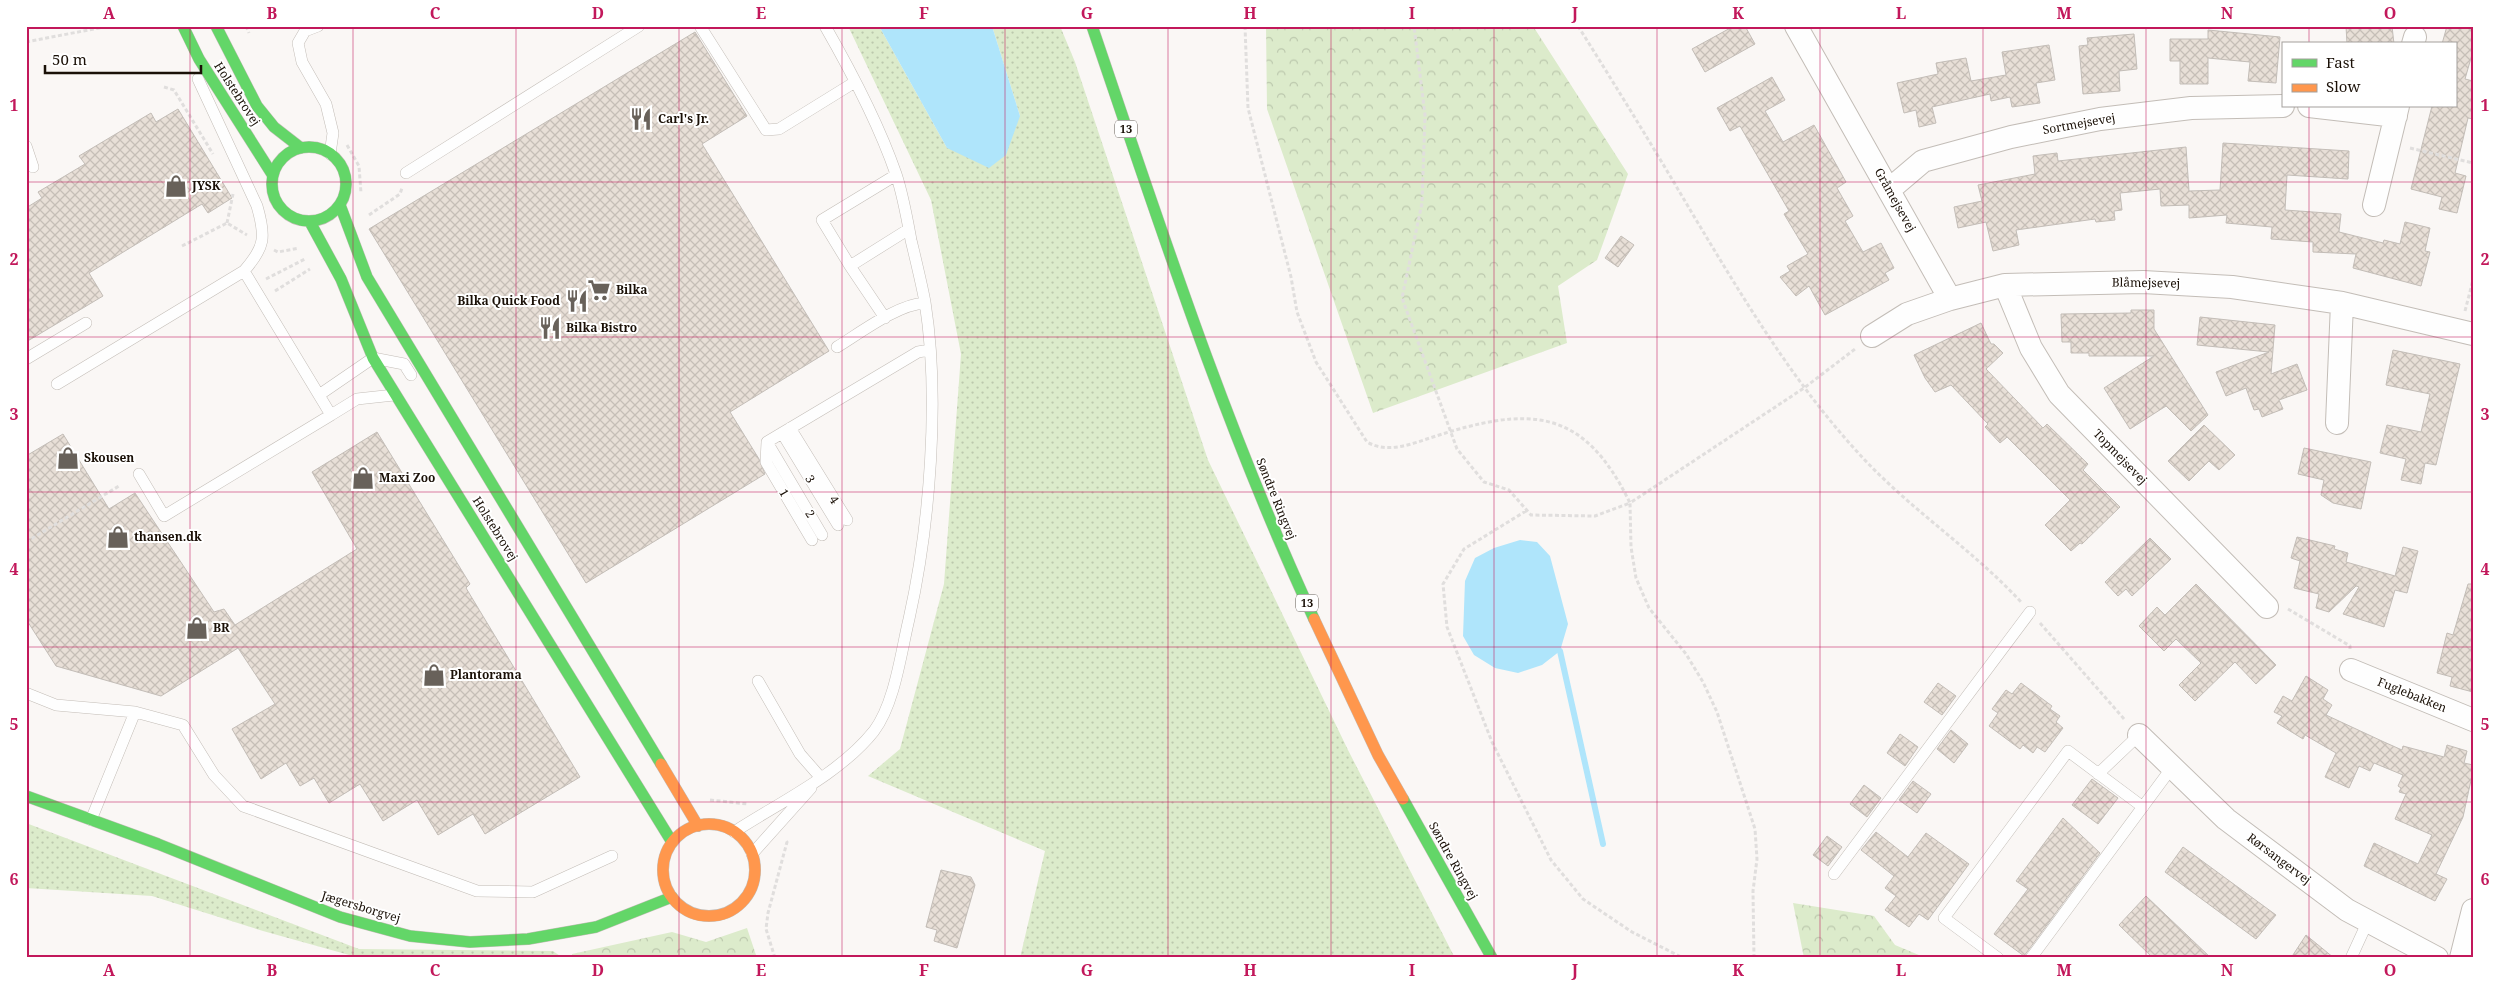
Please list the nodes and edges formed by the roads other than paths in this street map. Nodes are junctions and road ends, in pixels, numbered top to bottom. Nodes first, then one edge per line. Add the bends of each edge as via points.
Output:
1 (183, 26) edge
2 (216, 26) edge
3 (318, 26) edge
4 (639, 26) edge
5 (700, 26) edge
6 (825, 26) edge
7 (1092, 26) edge
8 (1796, 26) edge
9 (199, 59) junction
10 (855, 82) junction
11 (2282, 106) edge
12 (2344, 108) edge
13 (2397, 111) edge
14 (26, 146) edge
15 (301, 148) junction
16 (330, 154) junction
17 (33, 167) dead end
18 (406, 173) dead end
19 (272, 174) junction
20 (896, 175) junction
21 (1890, 189) junction
22 (340, 205) junction
23 (2374, 205) dead end
24 (310, 222) junction
25 (909, 229) junction
26 (850, 266) junction
27 (244, 271) junction
28 (2005, 285) junction
29 (1950, 299) junction
30 (925, 303) junction
31 (2342, 304) junction
32 (885, 318) junction
33 (86, 323) dead end
34 (2467, 332) edge
35 (1872, 336) road end
36 (837, 347) dead end
37 (929, 350) junction
38 (373, 358) junction
39 (26, 359) edge
40 (57, 384) dead end
41 (419, 389) dead end
42 (319, 395) junction
43 (395, 395) junction
44 (331, 415) junction
45 (2337, 423) dead end
46 (786, 431) junction
47 (460, 455) dead end
48 (482, 469) junction
49 (138, 474) dead end
50 (842, 523) dead end
51 (817, 537) dead end
52 (2266, 606) road end
53 (2030, 612) road end
54 (2351, 670) road end
55 (758, 681) dead end
56 (26, 693) edge
57 (136, 712) junction
58 (2473, 720) edge
59 (2139, 735) joint
60 (2173, 766) junction
61 (2098, 774) junction
62 (821, 778) junction
63 (26, 796) edge
64 (2143, 807) junction
65 (91, 820) junction
66 (698, 826) junction
67 (734, 832) junction
68 (672, 842) junction
69 (752, 854) junction
70 (612, 856) dead end
71 (1834, 874) dead end
72 (672, 897) junction
73 (2473, 910) edge
74 (2368, 922) junction
75 (1492, 958) edge
76 (1998, 958) edge
77 (2031, 958) edge
78 (2351, 958) edge
79 (2437, 958) edge
80 (2461, 958) edge

1 - 9 street, Holstebrovej
2 - 15 street, Holstebrovej via 257,106 274,127
3 - 16 lane via 305,31 298,43 302,62 326,104 333,133
4 - 18 lane
5 - 10 lane via 766,130 779,129
6 - 10 lane
7 - 75 street, Søndre Ringvej / 13 via 1195,328 1275,535 1378,755
8 - 21 street, Gråmejsevej
9 - 19 street, Holstebrovej
9 - 27 lane via 194,72 258,206 263,228 263,244
10 - 20 lane
11 - 21 street, Sortmejsevej via 2191,108 2100,119 2011,137 1922,161
12 - 13 street
13 - 23 street
14 - 17 lane
15 - 16 street via 321,149
15 - 19 street via 283,157
16 - 22 street via 339,162 345,178 345,195
19 - 24 street via 272,192 279,208 288,216
20 - 25 lane
20 - 26 lane via 822,220
21 - 29 street, Gråmejsevej
22 - 24 street via 322,220
22 - 48 street, Holstebrovej via 367,277
24 - 38 street, Holstebrovej via 341,279
25 - 26 lane
25 - 30 lane
26 - 32 lane
27 - 40 lane
27 - 42 lane
28 - 29 street, Blåmejsevej
28 - 31 street, Blåmejsevej via 2153,282 2232,287
28 - 52 street, Topmejsevej via 2032,348 2059,394
29 - 35 street via 1907,314
30 - 32 lane via 915,303
30 - 37 lane
31 - 34 street, Blåmejsevej
31 - 45 street
32 - 36 lane
33 - 39 lane
37 - 46 lane via 918,352
37 - 62 lane via 930,448 922,544 897,671 884,715 874,731
38 - 41 lane via 404,364
38 - 42 lane
38 - 43 street, Holstebrovej
42 - 44 lane
43 - 44 lane via 357,399
43 - 68 street, Holstebrovej
44 - 49 lane via 164,516
46 - 50 lane, 4
46 - 51 lane, 2 via 767,442
47 - 48 lane
48 - 66 street, Holstebrovej
53 - 71 lane
54 - 58 street, Fuglebakken
55 - 62 lane via 800,754
56 - 57 lane via 56,705
57 - 65 lane
57 - 70 lane via 183,726 214,775 243,806 477,891 534,892
59 - 60 street, Rørsangervej
59 - 61 lane
60 - 64 lane
60 - 74 street, Rørsangervej via 2226,819
61 - 64 lane
61 - 76 lane via 2068,751 1944,918
62 - 67 lane
62 - 69 lane
63 - 65 street, Jægersborgvej
64 - 77 lane
65 - 72 street, Jægersborgvej via 340,917 410,936 470,942 528,939 596,927
66 - 67 street via 711,824
66 - 68 street
67 - 69 street
68 - 72 street via 663,870 665,884
69 - 72 street via 755,868 749,894 739,906 726,913 696,915 682,908
73 - 80 street
74 - 78 lane
74 - 79 street, Rørsangervej

